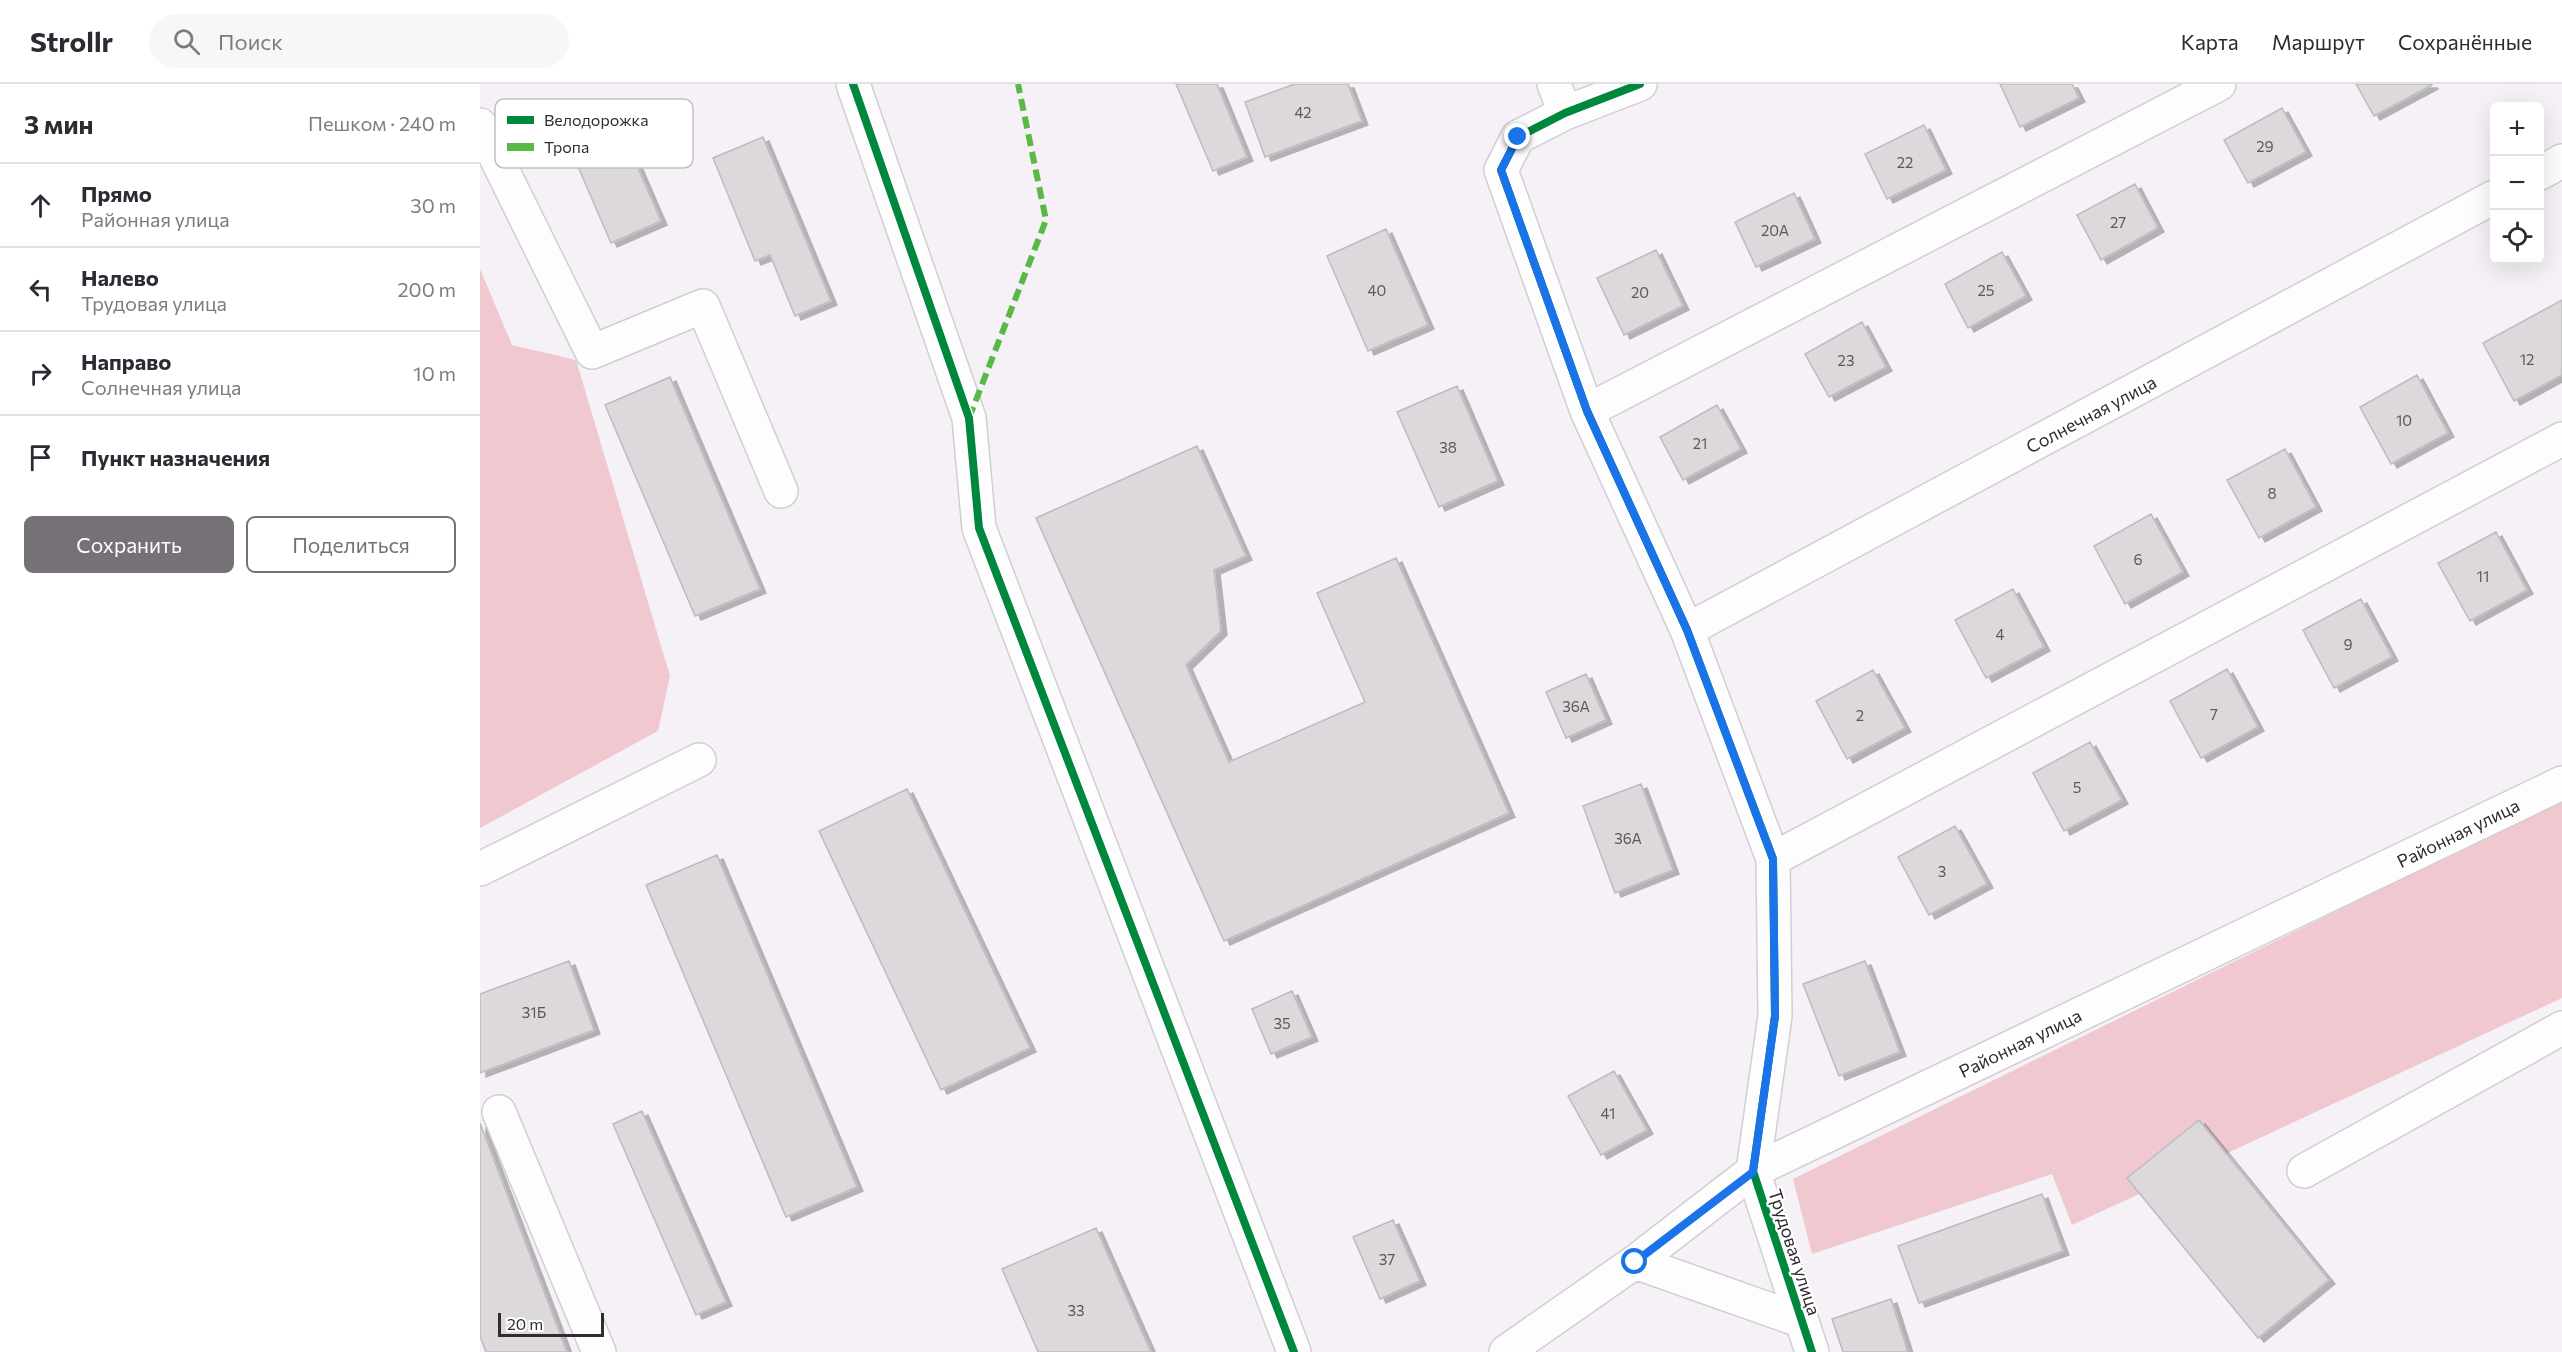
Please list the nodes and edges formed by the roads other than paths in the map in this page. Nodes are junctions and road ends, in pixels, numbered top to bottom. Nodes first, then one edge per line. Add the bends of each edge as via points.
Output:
1 (853, 84) edge
2 (1640, 84) edge
3 (2219, 84) edge
4 (1559, 99) edge
5 (480, 125) edge
6 (495, 155) edge
7 (2562, 161) edge
8 (501, 168) edge
9 (2544, 171) edge
10 (2490, 199) edge
11 (1587, 411) junction
12 (2562, 440) edge
13 (781, 490) dead end
14 (1687, 630) junction
15 (699, 760) dead end
16 (2562, 783) edge
17 (1773, 859) junction
18 (480, 869) edge
19 (2562, 1028) edge
20 (499, 1112) dead end
21 (2304, 1171) dead end
22 (1753, 1172) junction
23 (1635, 1262) junction
24 (1802, 1321) junction
25 (599, 1352) edge
26 (1294, 1352) edge
27 (1506, 1352) edge
28 (1812, 1352) edge

1 - 26 street via 969,418 979,528
2 - 4 street
3 - 11 street
4 - 11 street, Трудовая улица via 1518,137 1501,170
5 - 6 street
7 - 9 street
8 - 13 street via 592,352 703,306
10 - 14 street, Солнечная улица
11 - 14 street, Трудовая улица
12 - 17 street
14 - 17 street, Трудовая улица
15 - 18 street
16 - 22 street, Районная улица
17 - 22 street, Трудовая улица via 1775,1016
19 - 21 street
20 - 25 street
22 - 23 street, Районная улица
22 - 24 street, Трудовая улица
23 - 24 street
23 - 27 street, Районная улица
24 - 28 street, Трудовая улица

